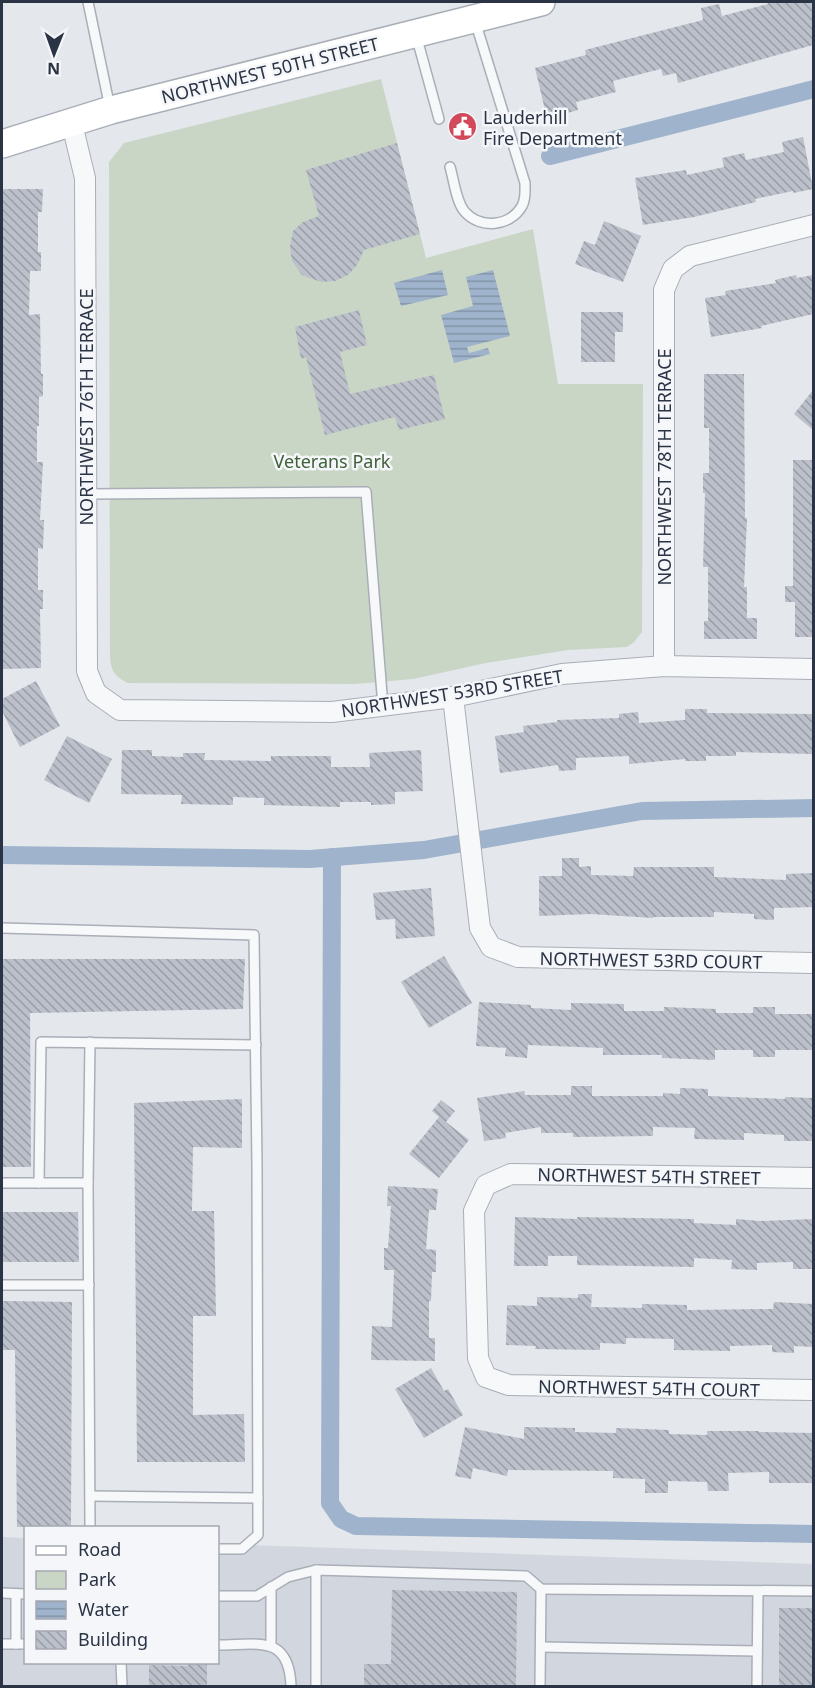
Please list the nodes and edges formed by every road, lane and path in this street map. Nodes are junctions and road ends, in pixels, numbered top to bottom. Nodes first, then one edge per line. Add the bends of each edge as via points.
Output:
1 (89, 2) edge
2 (541, 2) edge
3 (474, 18) junction
4 (416, 33) junction
5 (111, 110) junction
6 (440, 119) dead end
7 (71, 120) junction
8 (2, 123) edge
9 (2, 144) edge
10 (450, 167) dead end
11 (813, 225) edge
12 (87, 494) junction
13 (663, 666) junction
14 (813, 669) edge
15 (96, 693) joint
16 (453, 697) junction
17 (383, 707) junction
18 (2, 928) edge
19 (813, 963) edge
20 (90, 1042) junction
21 (256, 1045) junction
22 (813, 1178) edge
23 (2, 1183) edge
24 (39, 1183) junction
25 (88, 1183) junction
26 (2, 1285) edge
27 (89, 1285) junction
28 (486, 1377) joint
29 (813, 1390) edge
30 (90, 1496) junction
31 (258, 1498) junction
32 (90, 1526) edge
33 (219, 1549) edge
34 (316, 1570) junction
35 (271, 1587) junction
36 (541, 1589) junction
37 (758, 1591) junction
38 (813, 1591) edge
39 (2, 1593) edge
40 (21, 1594) edge
41 (219, 1596) edge
42 (2, 1644) edge
43 (20, 1644) edge
44 (219, 1645) edge
45 (271, 1645) junction
46 (541, 1647) junction
47 (757, 1651) junction
48 (121, 1664) edge
49 (122, 1686) edge
50 (291, 1686) edge
51 (316, 1686) edge
52 (540, 1686) edge
53 (757, 1686) edge

1 - 5 lane
2 - 3 street, NORTHWEST 50TH STREET
3 - 4 street, NORTHWEST 50TH STREET
3 - 10 lane via 525,183 522,206 502,222 486,225 474,219 464,211
4 - 5 street, NORTHWEST 50TH STREET
4 - 6 lane
5 - 7 street, NORTHWEST 50TH STREET
7 - 8 street
7 - 9 street, NORTHWEST 50TH STREET
7 - 12 street, NORTHWEST 76TH TERRACE via 85,178
11 - 13 street, NORTHWEST 78TH TERRACE via 690,256 673,269 664,290
12 - 15 street, NORTHWEST 76TH TERRACE via 87,671
12 - 17 lane via 366,492
13 - 14 street, NORTHWEST 53RD STREET
13 - 16 street, NORTHWEST 53RD STREET via 562,675
15 - 17 street, NORTHWEST 53RD STREET via 120,710 332,712
16 - 17 street, NORTHWEST 53RD STREET
16 - 19 street, NORTHWEST 53RD COURT via 480,928 491,947 518,957
18 - 21 lane via 254,935
20 - 21 lane
20 - 24 lane via 41,1042
20 - 25 lane
21 - 31 lane
22 - 28 street, NORTHWEST 54TH STREET via 511,1174 486,1185 474,1211 478,1358
23 - 24 lane
24 - 25 lane
25 - 27 lane
26 - 27 lane
27 - 30 lane
28 - 29 street, NORTHWEST 54TH COURT via 509,1385
30 - 31 lane
30 - 32 lane
31 - 33 lane via 258,1535 242,1549
34 - 35 lane via 288,1577
34 - 36 lane via 526,1576
34 - 51 lane
35 - 41 lane via 257,1596
35 - 45 lane
36 - 37 lane
36 - 46 lane
37 - 38 lane
37 - 47 lane
39 - 40 lane
40 - 43 lane
42 - 43 lane
44 - 45 lane
45 - 50 lane via 290,1665
46 - 47 lane
46 - 52 lane
47 - 53 lane
48 - 49 lane

